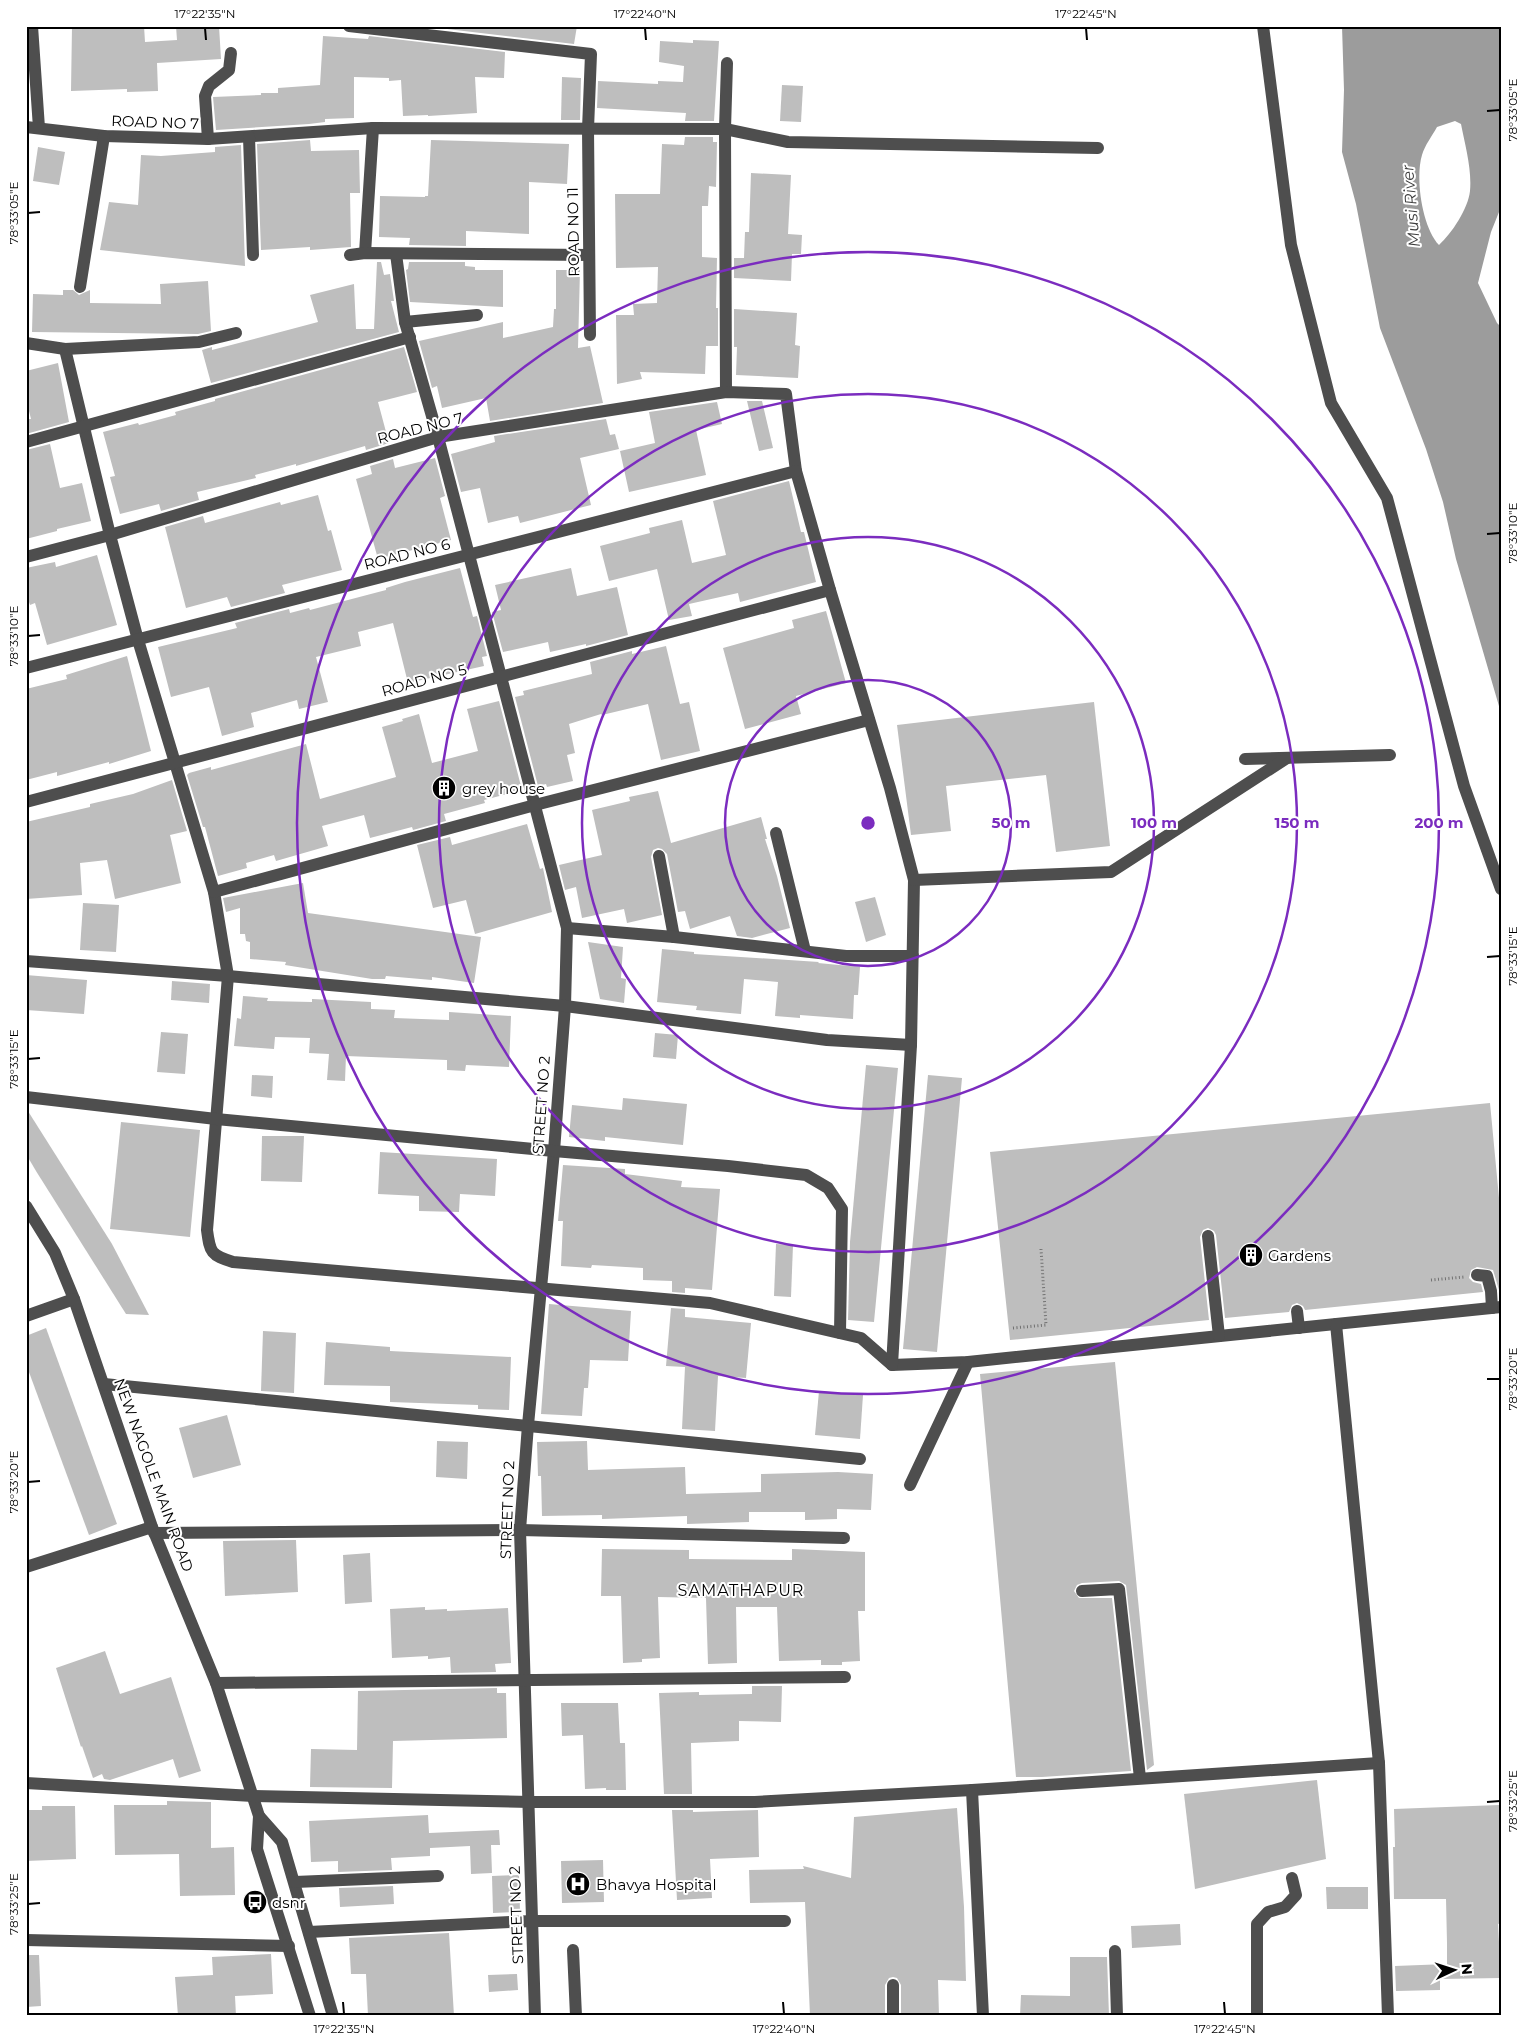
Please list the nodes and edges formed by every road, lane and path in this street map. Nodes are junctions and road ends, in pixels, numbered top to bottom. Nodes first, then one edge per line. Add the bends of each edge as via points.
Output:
1 (32, 26) edge
2 (349, 26) edge
3 (1263, 26) edge
4 (29, 44) edge
5 (231, 53) dead end
6 (727, 63) dead end
7 (32, 128) edge
8 (374, 128) junction
9 (588, 129) junction
10 (725, 129) junction
11 (104, 136) junction
12 (249, 138) junction
13 (208, 139) junction
14 (1098, 148) dead end
15 (365, 253) junction
16 (396, 254) junction
17 (253, 255) dead end
18 (350, 255) dead end
19 (589, 255) junction
20 (80, 287) dead end
21 (477, 315) dead end
22 (405, 322) junction
23 (236, 333) dead end
24 (590, 335) dead end
25 (410, 337) junction
26 (26, 343) edge
27 (65, 349) junction
28 (726, 392) junction
29 (84, 427) junction
30 (438, 437) junction
31 (26, 442) edge
32 (796, 471) junction
33 (110, 535) junction
34 (470, 555) junction
35 (26, 556) edge
36 (830, 590) junction
37 (138, 640) junction
38 (26, 668) edge
39 (502, 677) junction
40 (870, 720) junction
41 (1390, 755) dead end
42 (1287, 758) junction
43 (1245, 759) dead end
44 (176, 763) junction
45 (26, 802) edge
46 (535, 804) junction
47 (776, 833) dead end
48 (659, 856) dead end
49 (914, 880) junction
50 (1501, 890) edge
51 (214, 892) junction
52 (567, 928) junction
53 (674, 937) junction
54 (805, 951) junction
55 (913, 956) junction
56 (26, 961) edge
57 (228, 976) junction
58 (565, 1006) junction
59 (911, 1046) junction
60 (26, 1096) edge
61 (216, 1119) junction
62 (554, 1152) junction
63 (26, 1206) edge
64 (1208, 1236) dead end
65 (1041, 1250) dead end
66 (1477, 1275) joint
67 (1431, 1280) dead end
68 (541, 1289) junction
69 (74, 1299) junction
70 (1496, 1307) edge
71 (1297, 1311) dead end
72 (26, 1316) edge
73 (1336, 1324) junction
74 (1013, 1328) dead end
75 (1299, 1328) junction
76 (840, 1333) junction
77 (1219, 1336) junction
78 (968, 1362) junction
79 (892, 1365) junction
80 (104, 1384) junction
81 (528, 1425) junction
82 (860, 1459) dead end
83 (910, 1485) dead end
84 (153, 1530) junction
85 (520, 1530) junction
86 (844, 1538) dead end
87 (26, 1567) edge
88 (1082, 1591) dead end
89 (845, 1676) dead end
90 (525, 1680) junction
91 (216, 1683) junction
92 (1379, 1763) junction
93 (1140, 1778) junction
94 (26, 1783) edge
95 (972, 1790) junction
96 (253, 1796) junction
97 (530, 1802) junction
98 (259, 1816) junction
99 (438, 1876) dead end
100 (1292, 1878) dead end
101 (294, 1882) junction
102 (532, 1921) junction
103 (785, 1921) dead end
104 (309, 1932) junction
105 (26, 1940) edge
106 (289, 1946) junction
107 (573, 1950) dead end
108 (1115, 1951) dead end
109 (893, 1985) dead end
110 (310, 2016) edge
111 (333, 2016) edge
112 (535, 2016) edge
113 (576, 2016) edge
114 (893, 2016) edge
115 (983, 2016) edge
116 (1117, 2016) edge
117 (1257, 2016) edge
118 (1388, 2016) edge

1 - 4 street
2 - 9 street via 590,54
3 - 50 street via 1290,245 1331,403 1386,498 1464,786
4 - 7 street
5 - 13 street via 229,70 209,86 206,96
6 - 10 street
7 - 11 street, ROAD NO 7
8 - 9 street, ROAD NO 7
8 - 12 street, ROAD NO 7
8 - 15 street
9 - 10 street, ROAD NO 7
9 - 19 street, ROAD NO 11
10 - 14 street, ROAD NO 7 via 788,142
10 - 28 street
11 - 13 street, ROAD NO 7
11 - 20 street
12 - 13 street, ROAD NO 7
12 - 17 street
15 - 16 street
15 - 18 street
16 - 19 street
16 - 22 street, STREET NO 2
19 - 24 street, ROAD NO 11
21 - 22 street
22 - 25 street, STREET NO 2
23 - 27 street via 199,342
25 - 29 street
25 - 30 street, STREET NO 2
26 - 27 street
27 - 29 street
28 - 30 street, ROAD NO 7
28 - 32 street, ROAD NO 7 via 786,394
29 - 31 street
29 - 33 street
30 - 33 street, ROAD NO 7
30 - 34 street, STREET NO 2
32 - 34 street, ROAD NO 6
32 - 36 street
33 - 35 street, ROAD NO 7
33 - 37 street
34 - 37 street, ROAD NO 6
34 - 39 street, STREET NO 2
36 - 39 street, ROAD NO 5
36 - 40 street
37 - 38 street, ROAD NO 6
37 - 44 street
39 - 44 street, ROAD NO 5
39 - 46 street, STREET NO 2
40 - 46 street
40 - 49 street
41 - 42 street
42 - 43 street
42 - 49 street via 1111,872
44 - 45 street, ROAD NO 5
44 - 51 street
46 - 51 street
46 - 52 street, STREET NO 2
47 - 54 street
48 - 53 street
49 - 55 street
51 - 57 street
52 - 53 street
52 - 58 street, STREET NO 2
53 - 54 street
54 - 55 street via 846,956
55 - 59 street
56 - 57 street
57 - 58 street
57 - 61 street
58 - 59 street via 826,1040
58 - 62 street, STREET NO 2
59 - 79 street
60 - 61 street
61 - 62 street
61 - 68 street via 207,1230 209,1249 216,1257 233,1262
62 - 68 street, STREET NO 2
62 - 76 street via 806,1175 828,1188 842,1209
63 - 69 street, NEW NAGOLE MAIN ROAD via 55,1253
64 - 77 street
65 - 74 path via 1046,1325
66 - 67 path
66 - 70 street via 1486,1276
68 - 76 street via 710,1303
68 - 81 street, STREET NO 2
69 - 72 street
69 - 80 street, NEW NAGOLE MAIN ROAD
70 - 73 street
71 - 75 street
73 - 75 street
73 - 92 street
75 - 77 street
76 - 79 street via 861,1338
77 - 78 street
78 - 79 street
78 - 83 street
80 - 81 street
80 - 84 street, NEW NAGOLE MAIN ROAD
81 - 82 street
81 - 85 street, STREET NO 2
84 - 85 street
84 - 87 street
84 - 91 street, NEW NAGOLE MAIN ROAD
85 - 86 street
85 - 90 street, STREET NO 2
88 - 93 street via 1118,1589
89 - 90 street
90 - 91 street
90 - 97 street, STREET NO 2
91 - 96 street, NEW NAGOLE MAIN ROAD
92 - 93 street
92 - 118 street
93 - 95 street
94 - 96 street
95 - 97 street via 755,1802
95 - 115 street
96 - 97 street
96 - 98 street, NEW NAGOLE MAIN ROAD
97 - 102 street, STREET NO 2
98 - 101 street, NEW NAGOLE MAIN ROAD via 282,1842
98 - 106 street, NEW NAGOLE MAIN ROAD via 257,1849
99 - 101 street
100 - 117 street via 1296,1895 1285,1907 1268,1912 1257,1924
101 - 104 street, NEW NAGOLE MAIN ROAD
102 - 103 street
102 - 104 street
102 - 112 street, STREET NO 2
104 - 111 street, NEW NAGOLE MAIN ROAD
105 - 106 street
106 - 110 street, NEW NAGOLE MAIN ROAD
107 - 113 street
108 - 116 street
109 - 114 street

